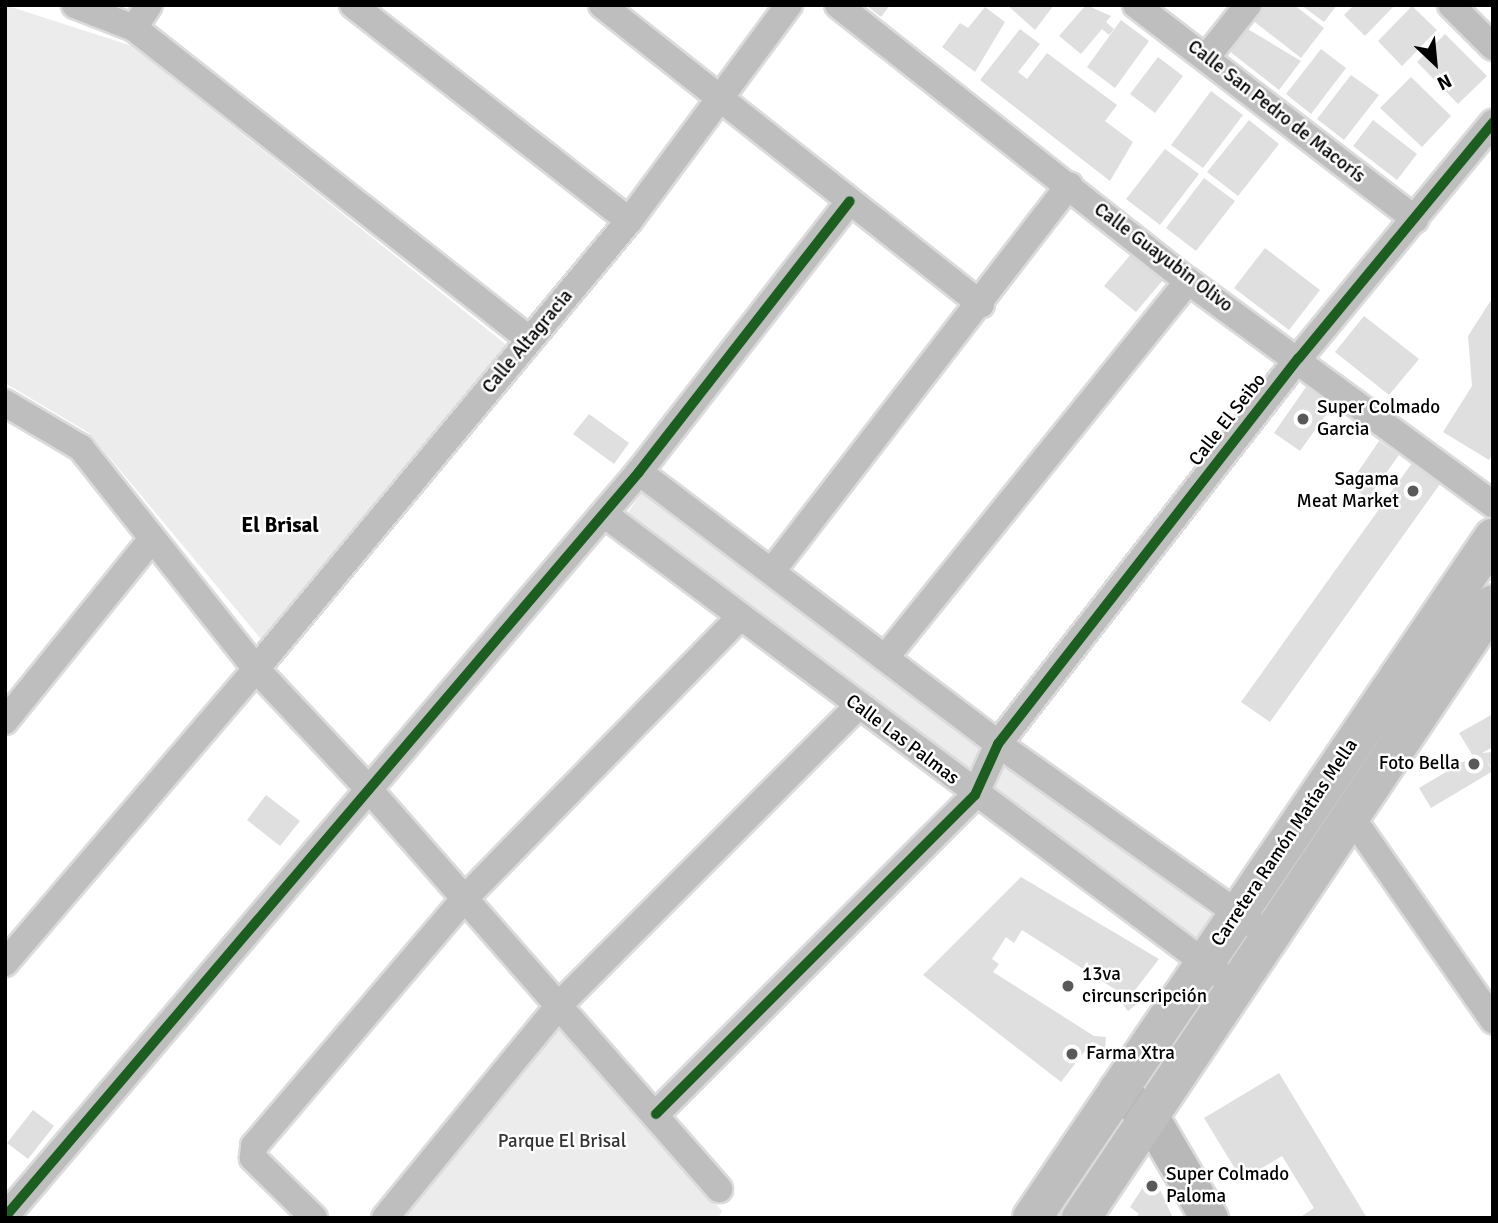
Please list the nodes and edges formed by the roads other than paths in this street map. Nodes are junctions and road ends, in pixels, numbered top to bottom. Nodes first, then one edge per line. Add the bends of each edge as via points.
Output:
1 (75, 5) edge
2 (149, 5) edge
3 (353, 5) edge
4 (602, 5) edge
5 (789, 5) edge
6 (838, 5) edge
7 (1136, 5) edge
8 (1248, 5) edge
9 (1451, 5) edge
10 (134, 28) junction
11 (1493, 47) edge
12 (1206, 58) junction
13 (721, 95) junction
14 (1493, 122) edge
15 (1069, 185) junction
16 (850, 201) junction
17 (1415, 219) junction
18 (629, 221) junction
19 (1188, 281) junction
20 (981, 303) junction
21 (530, 340) junction
22 (1299, 358) junction
23 (6, 406) edge
24 (639, 472) junction
25 (1493, 504) edge
26 (604, 514) junction
27 (1493, 538) edge
28 (150, 541) junction
29 (772, 572) junction
30 (1493, 604) edge
31 (740, 617) junction
32 (885, 658) junction
33 (256, 669) junction
34 (857, 707) junction
35 (5, 721) edge
36 (998, 744) junction
37 (366, 786) junction
38 (975, 795) junction
39 (1348, 812) junction
40 (465, 898) junction
41 (1237, 914) junction
42 (1271, 938) junction
43 (5, 963) edge
44 (1203, 964) junction
45 (1237, 987) junction
46 (560, 1004) junction
47 (1493, 1020) edge
48 (1117, 1090) junction
49 (656, 1114) junction
50 (1150, 1117) junction
51 (719, 1189) dead end
52 (16, 1190) edge
53 (5, 1217) edge
54 (314, 1218) edge
55 (385, 1218) edge
56 (1032, 1218) edge
57 (1081, 1218) edge
58 (1209, 1218) edge

1 - 10 street
2 - 10 street
3 - 18 street
4 - 13 street
5 - 13 street, Calle Altagracia
6 - 15 street, Calle Guayubin Olivo
7 - 12 street, Calle San Pedro de Macorís
8 - 12 street
9 - 11 street
10 - 21 street
12 - 17 street, Calle San Pedro de Macorís
13 - 16 street
13 - 18 street, Calle Altagracia
14 - 17 street, Calle El Seibo
15 - 19 street, Calle Guayubin Olivo
15 - 20 street
16 - 20 street
16 - 24 street
17 - 22 street, Calle El Seibo
18 - 21 street, Calle Altagracia
19 - 22 street, Calle Guayubin Olivo
19 - 32 street
20 - 29 street
21 - 33 street, Calle Altagracia
22 - 25 street, Calle Guayubin Olivo
22 - 36 street, Calle El Seibo
23 - 28 street via 81,448
24 - 26 street
24 - 29 street
26 - 31 street, Calle Las Palmas
26 - 37 street
27 - 41 main road, Carretera Ramón Matías Mella
28 - 33 street
28 - 35 street
29 - 32 street
30 - 39 main road, Carretera Ramón Matías Mella
31 - 34 street, Calle Las Palmas
31 - 40 street
32 - 36 street
33 - 37 street
33 - 43 street, Calle Altagracia
34 - 38 street, Calle Las Palmas
34 - 46 street
36 - 38 street, Calle El Seibo
36 - 41 street
37 - 40 street
37 - 52 street
38 - 44 street, Calle Las Palmas
38 - 49 street
39 - 42 main road, Carretera Ramón Matías Mella
39 - 47 street
40 - 46 street
40 - 54 street via 254,1146 253,1158
41 - 42 street
41 - 44 main road, Carretera Ramón Matías Mella
42 - 45 main road, Carretera Ramón Matías Mella
44 - 45 street, Calle Las Palmas
44 - 48 main road, Carretera Ramón Matías Mella
45 - 50 main road, Carretera Ramón Matías Mella
46 - 49 street
46 - 55 street
48 - 50 street
48 - 56 main road, Carretera Ramón Matías Mella
49 - 51 street
50 - 57 main road, Carretera Ramón Matías Mella
50 - 58 street
52 - 53 street

